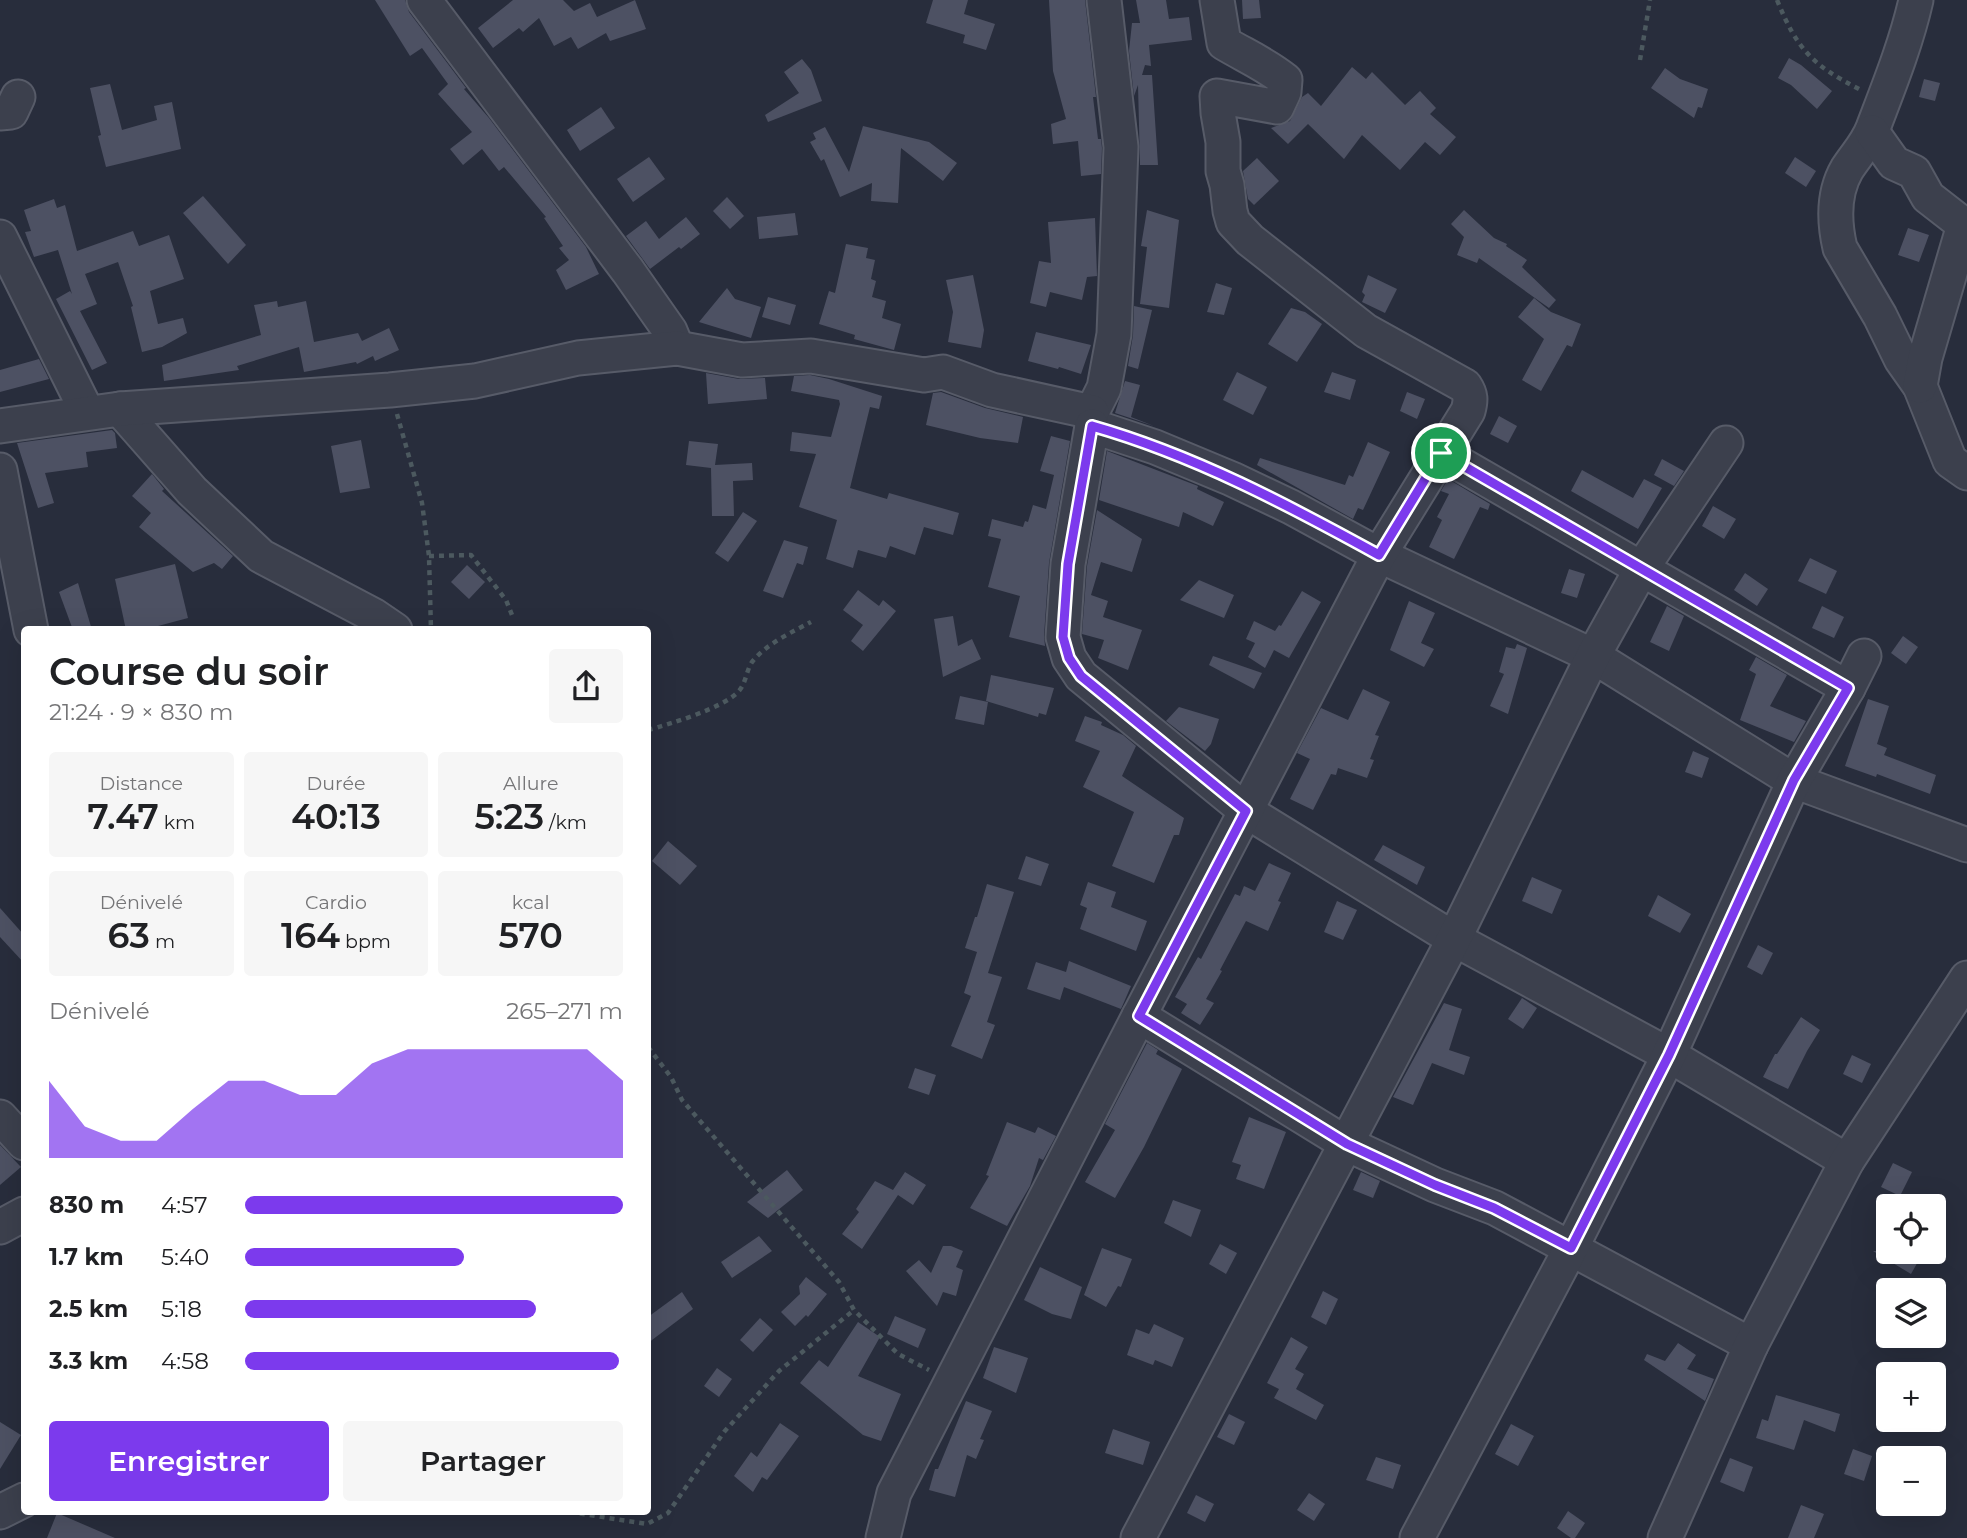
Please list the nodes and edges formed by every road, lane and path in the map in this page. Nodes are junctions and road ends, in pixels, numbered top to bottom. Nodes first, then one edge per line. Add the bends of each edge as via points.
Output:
1 (424, 0) edge
2 (1104, 0) edge
3 (1217, 0) edge
4 (1650, 0) edge
5 (1916, 0) edge
6 (1778, 1) edge
7 (1640, 60) dead end
8 (1877, 117) junction
9 (1965, 222) edge
10 (0, 237) edge
11 (677, 348) junction
12 (1920, 386) junction
13 (390, 390) junction
14 (120, 409) junction
15 (87, 412) junction
16 (1092, 419) junction
17 (0, 425) edge
18 (1726, 443) dead end
19 (1441, 453) junction
20 (0, 470) edge
21 (1967, 473) edge
22 (1379, 555) junction
23 (429, 556) junction
24 (1642, 568) junction
25 (512, 615) dead end
26 (811, 622) dead end
27 (30, 626) edge
28 (390, 626) edge
29 (431, 626) edge
30 (1593, 656) junction
31 (1864, 656) dead end
32 (1848, 688) junction
33 (651, 729) edge
34 (1794, 780) junction
35 (1246, 811) junction
36 (1967, 845) edge
37 (1454, 939) junction
38 (1967, 978) edge
39 (1139, 1016) junction
40 (651, 1051) edge
41 (1669, 1055) junction
42 (0, 1117) edge
43 (21, 1140) edge
44 (1347, 1144) junction
45 (1847, 1161) junction
46 (21, 1216) edge
47 (0, 1227) edge
48 (1571, 1248) junction
49 (854, 1310) junction
50 (1751, 1345) junction
51 (949, 1384) junction
52 (21, 1502) edge
53 (0, 1512) edge
54 (589, 1515) edge
55 (883, 1538) edge
56 (1138, 1538) edge
57 (1418, 1538) edge
58 (1665, 1538) edge

1 - 11 street via 628,271
2 - 16 street via 1120,160 1114,334 1104,388
3 - 19 street via 1224,43 1285,80 1277,107 1217,96 1233,222 1366,331 1465,386 1471,401 1468,411
4 - 7 path
5 - 8 street
6 - 8 path via 1794,37
8 - 9 street via 1888,156 1913,172 1928,197
8 - 12 street via 1840,183 1837,237
9 - 12 street
10 - 15 street
11 - 13 street via 578,358 475,381
11 - 16 street via 742,360 811,356 923,374 943,372
12 - 21 street via 1950,461
13 - 14 street
13 - 23 path via 422,502
14 - 15 street
14 - 28 street via 192,491 261,555
15 - 17 street
16 - 22 street via 1232,479
16 - 35 street via 1068,564 1063,637 1069,658 1081,676
18 - 24 street
19 - 22 street
19 - 24 street
20 - 27 street
22 - 30 street
22 - 35 street
23 - 25 path via 471,555 499,589
23 - 29 path
24 - 30 street
24 - 32 street
26 - 33 path via 752,663 740,691 680,722
30 - 34 street
30 - 37 street
31 - 32 street
32 - 34 street
34 - 36 street
34 - 41 street
35 - 37 street
35 - 39 street
37 - 41 street
37 - 44 street
38 - 45 street
39 - 44 street
39 - 51 street
40 - 49 path via 682,1100 839,1282
41 - 45 street
41 - 48 street
42 - 43 street
44 - 48 street via 1494,1208
44 - 56 street
45 - 50 street
46 - 47 street
48 - 50 street
48 - 57 street
49 - 51 path via 898,1354
49 - 54 path via 779,1371 724,1432 668,1513 647,1524
50 - 58 street
51 - 55 street via 894,1493
52 - 53 street

